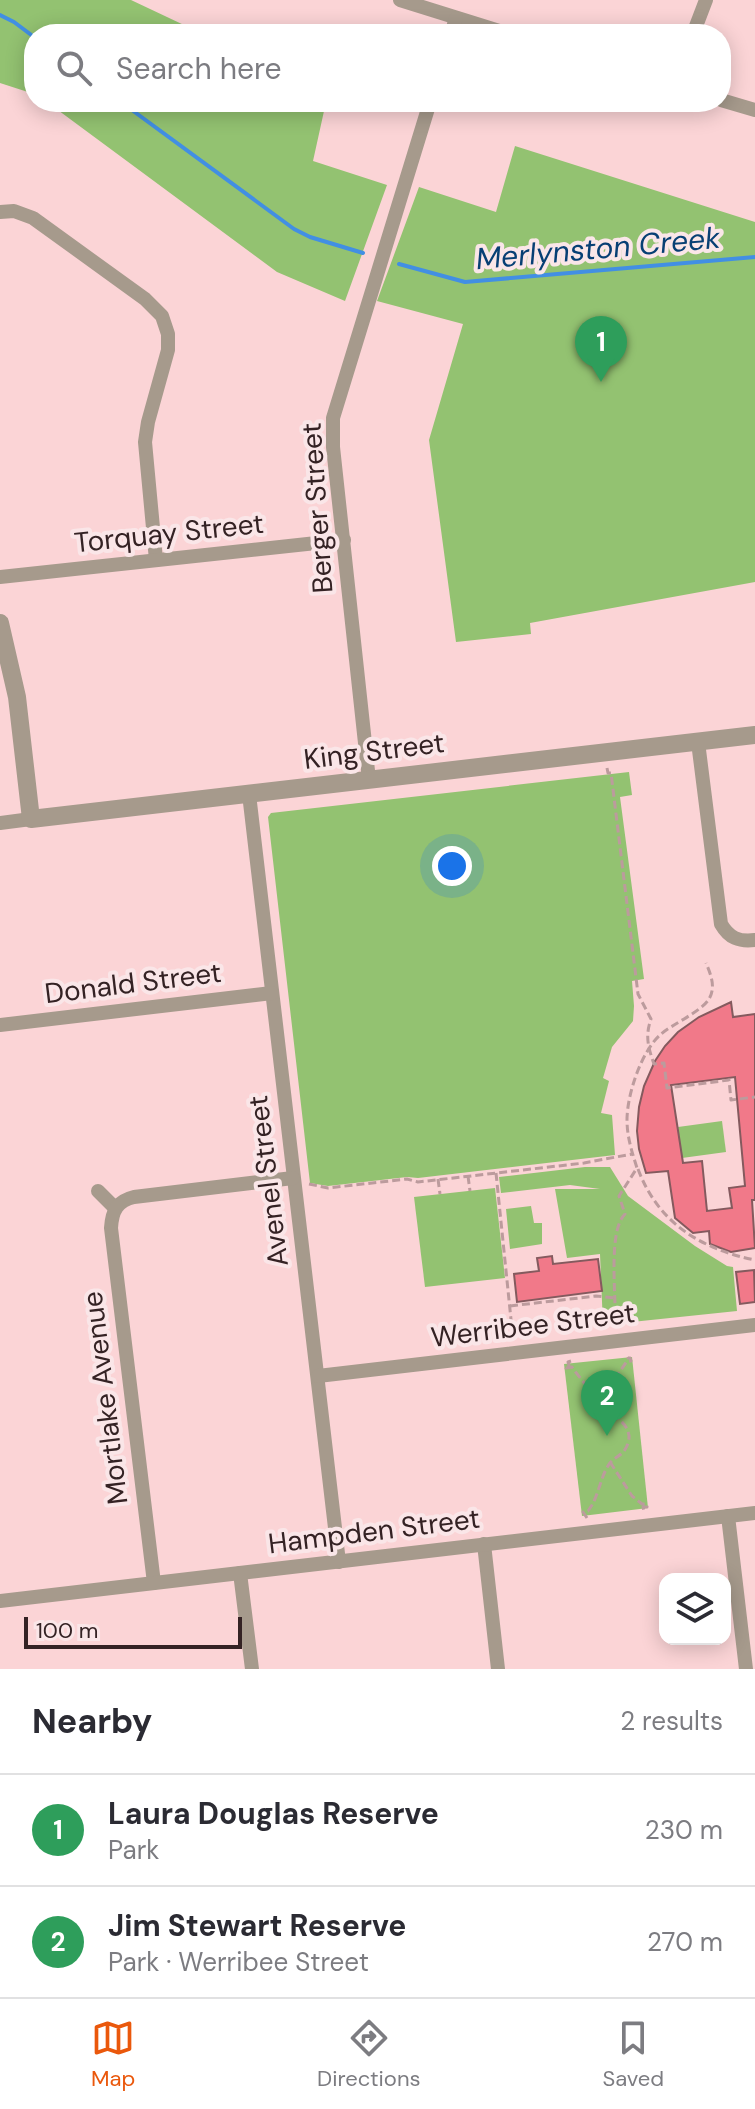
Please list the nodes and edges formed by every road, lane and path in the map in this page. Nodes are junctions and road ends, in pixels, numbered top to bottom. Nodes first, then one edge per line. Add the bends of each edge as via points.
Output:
1 (401, 0) edge
2 (706, 0) edge
3 (456, 18) junction
4 (454, 24) edge
5 (476, 24) edge
6 (697, 24) edge
7 (731, 103) edge
8 (755, 110) edge
9 (427, 112) edge
10 (0, 212) edge
11 (344, 540) junction
12 (156, 560) junction
13 (0, 577) edge
14 (0, 623) edge
15 (755, 735) edge
16 (698, 742) junction
17 (605, 753) junction
18 (369, 780) junction
19 (249, 794) junction
20 (31, 819) junction
21 (0, 823) edge
22 (755, 940) edge
23 (706, 963) dead end
24 (272, 993) junction
25 (0, 1025) edge
26 (649, 1048) junction
27 (755, 1097) edge
28 (632, 1154) junction
29 (637, 1168) junction
30 (496, 1173) junction
31 (468, 1176) junction
32 (293, 1178) junction
33 (438, 1179) junction
34 (309, 1184) dead end
35 (98, 1191) dead end
36 (470, 1191) dead end
37 (440, 1194) dead end
38 (115, 1208) junction
39 (755, 1260) edge
40 (615, 1298) junction
41 (510, 1306) junction
42 (755, 1325) edge
43 (615, 1327) dead end
44 (513, 1339) dead end
45 (627, 1355) dead end
46 (583, 1360) dead end
47 (318, 1376) junction
48 (606, 1410) junction
49 (610, 1462) junction
50 (630, 1513) dead end
51 (755, 1513) edge
52 (728, 1516) junction
53 (586, 1518) dead end
54 (484, 1544) junction
55 (339, 1562) junction
56 (240, 1573) junction
57 (154, 1583) junction
58 (0, 1601) edge
59 (252, 1669) edge
60 (498, 1669) edge
61 (746, 1669) edge

1 - 3 street
2 - 6 street
3 - 4 street
3 - 5 street
7 - 8 street
9 - 11 street, Berger Street via 333,418
10 - 12 street via 33,218 155,307 167,326 168,350 145,442
11 - 12 street, Torquay Street
11 - 18 street, Berger Street
12 - 13 street, Torquay Street
14 - 20 street via 17,697
15 - 16 street, King Street
16 - 17 street, King Street
16 - 22 street via 721,924 739,941
17 - 18 street, King Street
17 - 26 path via 638,994 651,1019
18 - 19 street, King Street
19 - 20 street, King Street
19 - 24 street, Avenel Street
20 - 21 street, King Street
23 - 26 path via 713,987 706,1003
24 - 25 street, Donald Street
24 - 32 street, Avenel Street
26 - 27 path via 654,1064 664,1063 667,1088 729,1080 731,1100
26 - 28 path via 628,1108
28 - 29 path
28 - 30 path
29 - 39 path via 675,1225 705,1245
29 - 40 path via 619,1196 625,1214 615,1237
30 - 31 path
30 - 41 path
31 - 33 path
31 - 36 path
32 - 38 street via 134,1197
32 - 47 street, Avenel Street
33 - 34 path via 328,1188
33 - 37 path
35 - 38 street
38 - 57 street, Mortlake Avenue via 111,1228
40 - 41 path
40 - 43 path
41 - 44 path
42 - 47 street, Werribee Street
45 - 48 path via 631,1361 614,1380
46 - 48 path via 568,1362 566,1368 572,1367 601,1411
47 - 55 street, Avenel Street
48 - 49 path via 625,1423 629,1434 625,1449
49 - 50 path via 632,1496 647,1504 644,1511
49 - 53 path via 592,1505 583,1512
51 - 52 street, Hampden Street
52 - 54 street, Hampden Street
52 - 61 street
54 - 55 street, Hampden Street
54 - 60 street
55 - 56 street, Hampden Street
56 - 57 street, Hampden Street
56 - 59 street
57 - 58 street, Hampden Street

